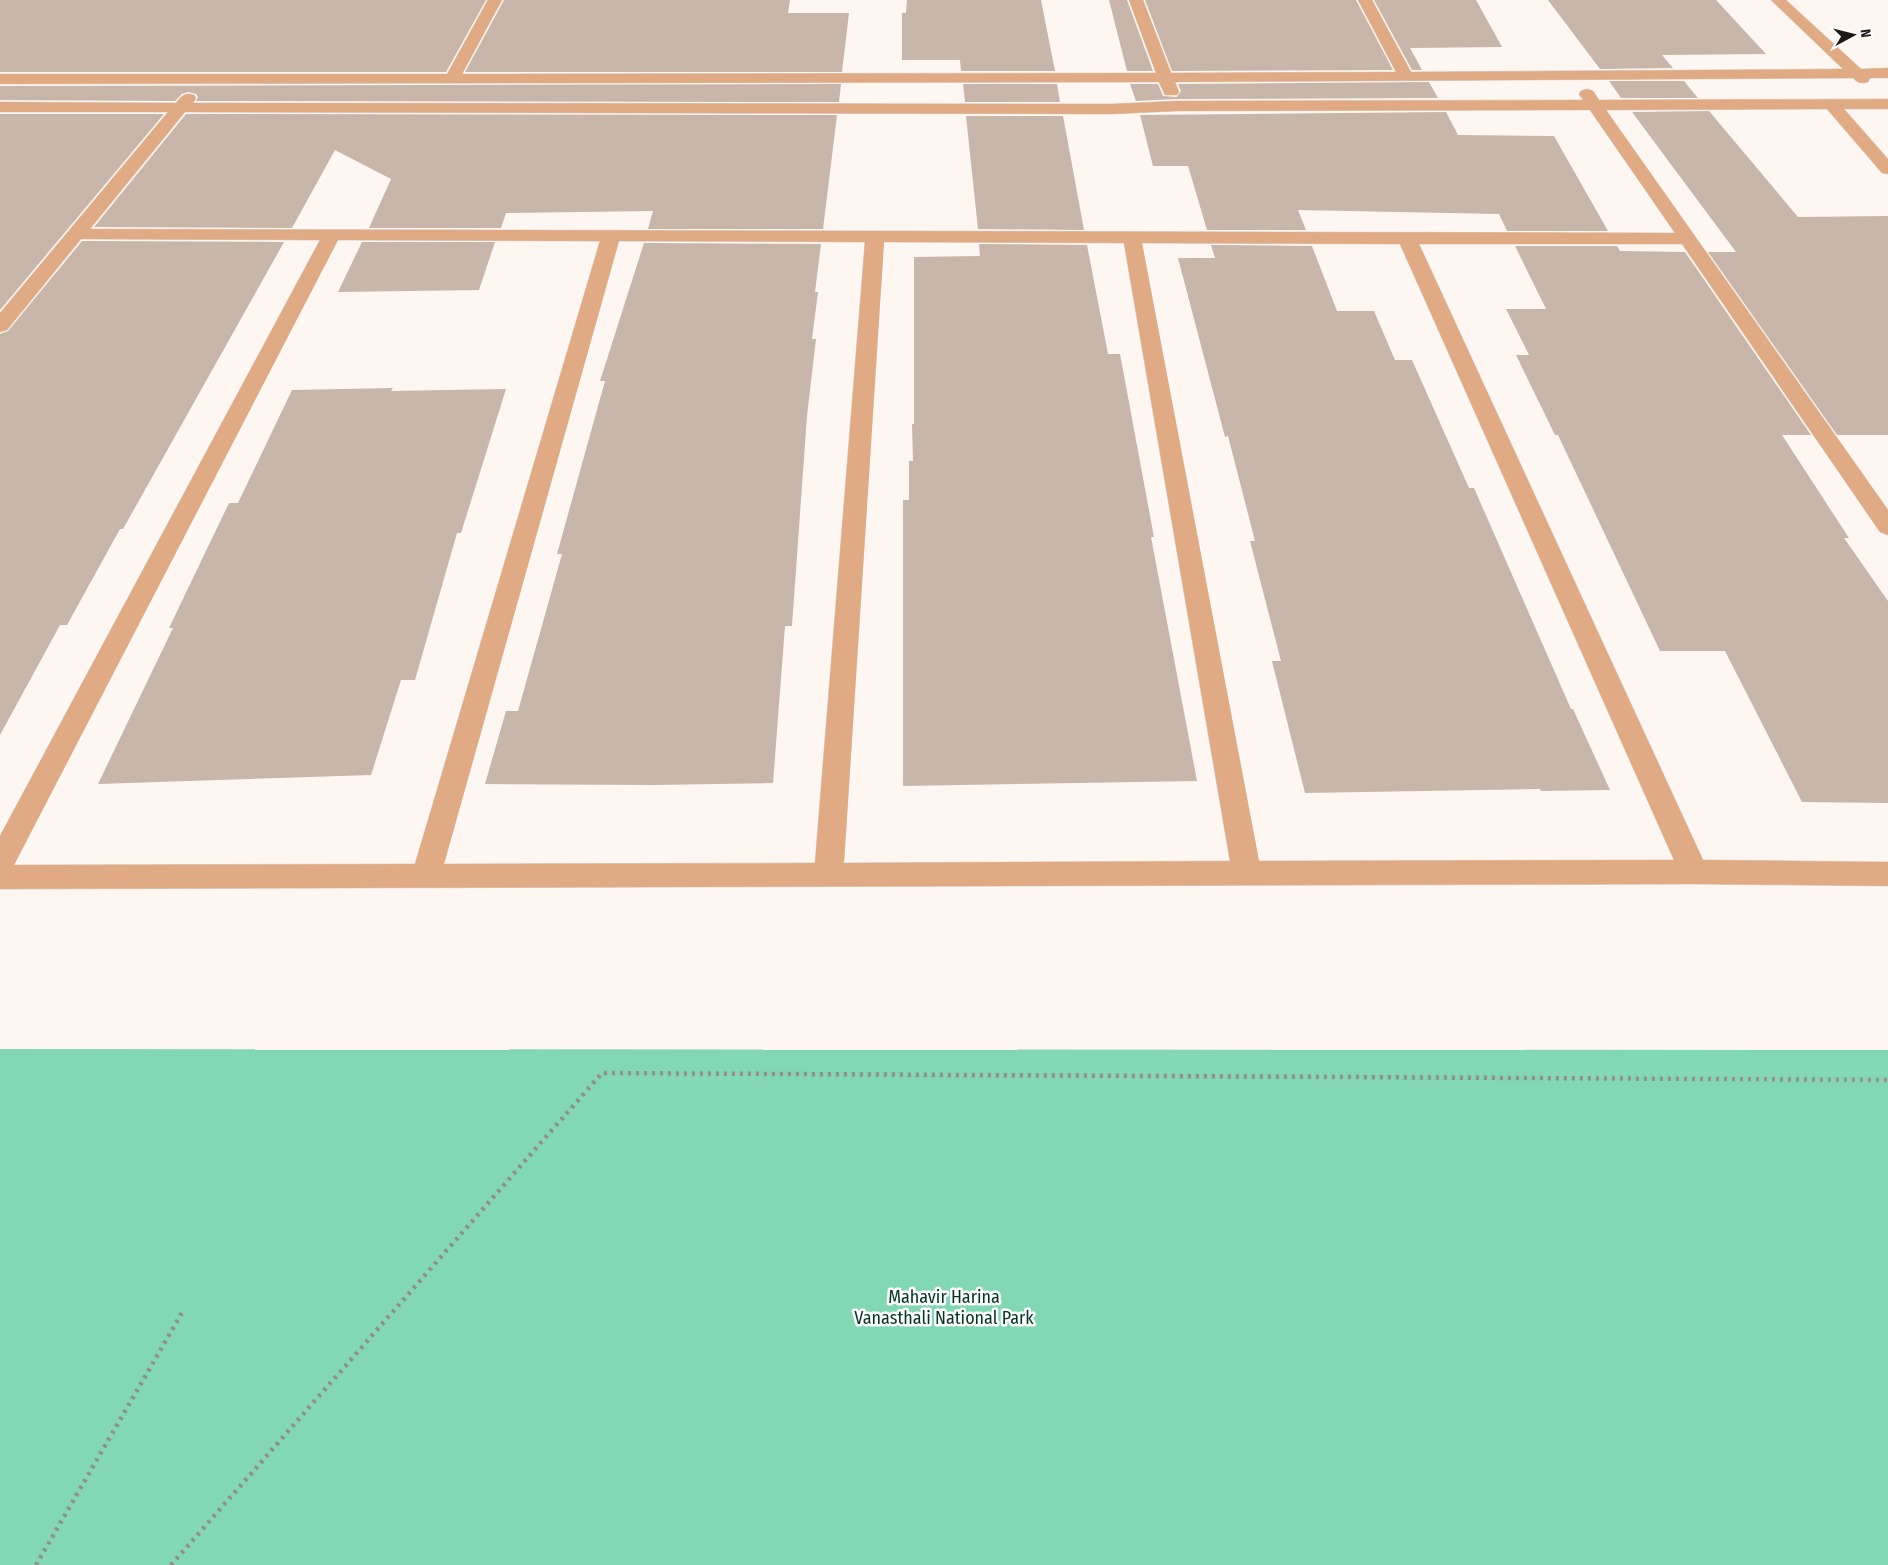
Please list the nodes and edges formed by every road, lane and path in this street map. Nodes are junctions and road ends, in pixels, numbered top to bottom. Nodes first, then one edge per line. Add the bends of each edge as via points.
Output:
1 (495, 0) edge
2 (1136, 0) edge
3 (1365, 0) edge
4 (1778, 0) edge
5 (1856, 73) junction
6 (1888, 73) edge
7 (1576, 75) junction
8 (1406, 76) junction
9 (1165, 77) junction
10 (202, 78) junction
11 (452, 78) junction
12 (0, 79) edge
13 (1888, 102) edge
14 (1830, 104) junction
15 (1177, 106) junction
16 (1593, 106) junction
17 (0, 107) edge
18 (182, 107) junction
19 (1888, 169) edge
20 (76, 234) junction
21 (332, 235) junction
22 (611, 236) junction
23 (875, 236) junction
24 (1132, 237) junction
25 (1407, 238) junction
26 (1689, 239) junction
27 (0, 326) edge
28 (1888, 527) edge
29 (0, 863) edge
30 (1694, 872) junction
31 (1247, 874) junction
32 (1888, 874) edge
33 (829, 875) junction
34 (426, 876) junction
35 (0, 877) edge
36 (1888, 1080) edge
37 (182, 1311) dead end
38 (36, 1565) edge
39 (171, 1565) edge

1 - 11 street
2 - 9 street
3 - 8 street
4 - 5 street
5 - 6 street
5 - 7 street
5 - 13 street
7 - 8 street
7 - 16 street
8 - 9 street
9 - 11 street
9 - 15 street
10 - 11 street
10 - 12 street
10 - 18 street
13 - 14 street
14 - 16 street
14 - 19 street
15 - 16 street
15 - 18 street via 1111,109
16 - 26 street
17 - 18 street
18 - 20 street
20 - 21 street
20 - 27 street
21 - 22 street
21 - 29 street
22 - 23 street
22 - 34 street
23 - 24 street
23 - 33 street
24 - 25 street
24 - 31 street
25 - 26 street
25 - 30 street
26 - 28 street
30 - 31 street
30 - 32 street
31 - 33 street
33 - 34 street
34 - 35 street
36 - 39 path via 602,1073
37 - 38 path

